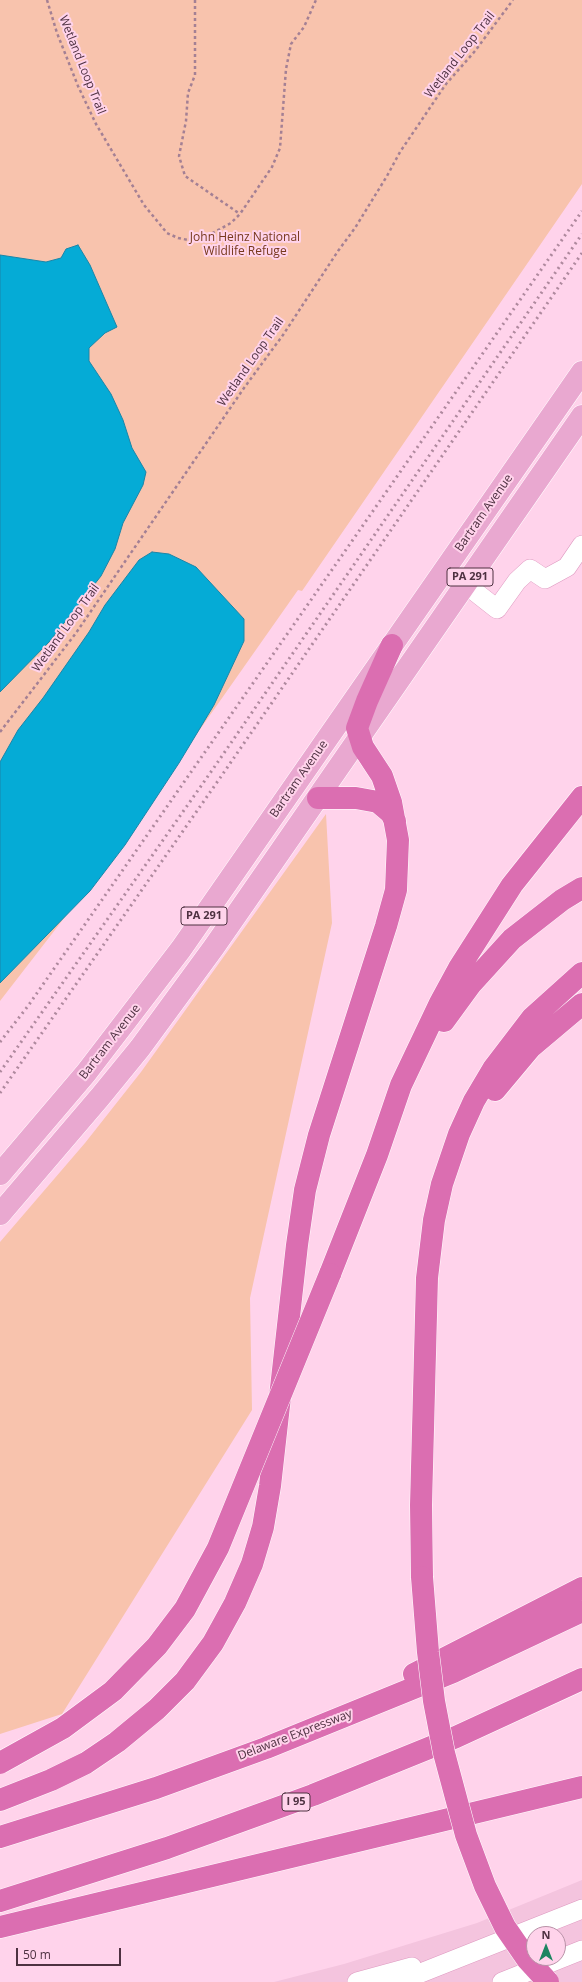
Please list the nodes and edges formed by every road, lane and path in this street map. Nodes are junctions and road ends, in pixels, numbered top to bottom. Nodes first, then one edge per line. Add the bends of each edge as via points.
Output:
1 (46, 0) edge
2 (195, 0) edge
3 (316, 0) edge
4 (513, 0) edge
5 (240, 214) junction
6 (582, 372) edge
7 (581, 419) edge
8 (582, 545) edge
9 (446, 569) junction
10 (465, 584) junction
11 (392, 645) junction
12 (0, 732) edge
13 (359, 737) junction
14 (582, 797) edge
15 (318, 798) junction
16 (395, 822) junction
17 (582, 888) edge
18 (582, 973) edge
19 (582, 1004) edge
20 (377, 1154) junction
21 (0, 1174) edge
22 (0, 1214) edge
23 (426, 1352) junction
24 (582, 1588) edge
25 (582, 1611) edge
26 (582, 1679) edge
27 (301, 1734) junction
28 (0, 1763) edge
29 (582, 1787) edge
30 (0, 1800) edge
31 (0, 1837) edge
32 (0, 1901) edge
33 (582, 1909) edge
34 (0, 1927) edge
35 (494, 1944) junction
36 (582, 1950) edge
37 (357, 1982) edge
38 (398, 1982) edge
39 (502, 1982) edge
40 (548, 1982) edge

1 - 5 path, Wetland Loop Trail via 75,80 96,124 144,204 167,233 194,241 231,223
2 - 5 path via 195,75 188,93 179,156 185,176
3 - 5 path, Wetland Loop Trail via 304,27 291,44 286,69 280,148 272,167
4 - 12 path, Wetland Loop Trail via 475,52 446,84 400,152 364,215 283,335 76,633
6 - 9 main road, Bartram Avenue / PA 291
7 - 10 main road, Bartram Avenue / PA 291
8 - 10 street via 567,567 545,580 530,569 498,609
9 - 10 street
9 - 11 main road, Bartram Avenue / PA 291
10 - 13 main road, Bartram Avenue / PA 291
11 - 13 highway via 358,725
11 - 21 main road, Bartram Avenue / PA 291 via 158,980 86,1073
13 - 15 main road, Bartram Avenue / PA 291
13 - 16 highway via 386,784
14 - 20 highway via 512,885 459,968 412,1060
15 - 16 highway via 356,798 378,802 391,813
15 - 22 main road, Bartram Avenue / PA 291 via 140,1048
16 - 30 highway via 398,864 394,900 319,1135 305,1190 270,1486 263,1527 245,1583 224,1624 199,1662 185,1681 148,1717 117,1742 86,1762 51,1780
17 - 20 highway via 517,935 471,984 434,1036
18 - 23 highway via 547,1004 518,1035 482,1087 459,1134 446,1169 434,1220 427,1278
19 - 23 highway via 544,1034 520,1059 495,1090 470,1131 453,1176 442,1223
20 - 28 highway, bridge via 218,1548 185,1609 147,1657 113,1691 62,1728
23 - 40 highway, bridge via 421,1505 422,1577 436,1713 450,1779 466,1835 485,1886 505,1927 527,1959
24 - 27 highway via 458,1650
25 - 27 highway, Delaware Expressway via 453,1672
26 - 32 highway, I 95 via 456,1737 313,1795 167,1848
27 - 31 highway, Delaware Expressway via 156,1788
29 - 34 highway
33 - 35 street
35 - 37 street
35 - 38 street
36 - 39 street

